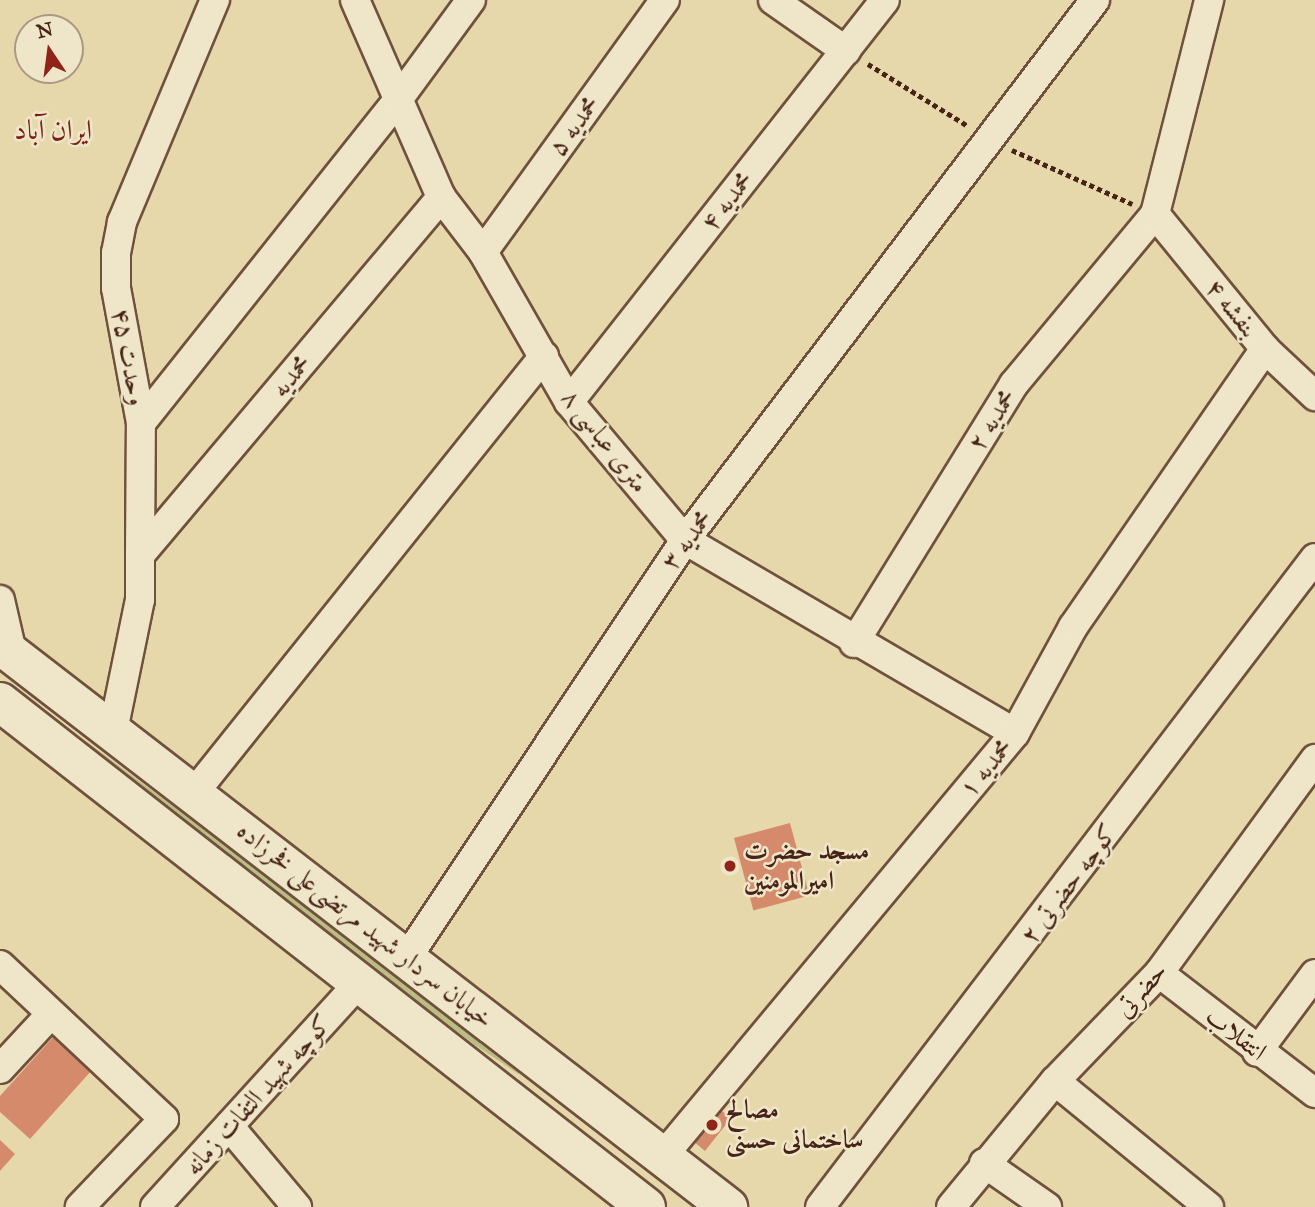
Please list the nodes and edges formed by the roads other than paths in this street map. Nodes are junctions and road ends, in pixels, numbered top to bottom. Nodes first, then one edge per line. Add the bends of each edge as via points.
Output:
1 (215, 0) edge
2 (355, 0) edge
3 (471, 0) edge
4 (665, 0) edge
5 (773, 0) edge
6 (885, 0) edge
7 (1095, 0) edge
8 (1209, 0) edge
9 (846, 51) junction
10 (397, 101) junction
11 (441, 197) junction
12 (1155, 214) junction
13 (483, 252) junction
14 (1265, 349) junction
15 (544, 356) junction
16 (1315, 396) edge
17 (569, 402) junction
18 (141, 423) junction
19 (685, 540) junction
20 (140, 555) junction
21 (1315, 558) edge
22 (0, 600) edge
23 (854, 643) junction
24 (6, 649) edge
25 (0, 702) edge
26 (113, 731) junction
27 (1015, 733) junction
28 (1315, 760) edge
29 (194, 793) junction
30 (407, 958) junction
31 (0, 965) edge
32 (1159, 973) junction
33 (1315, 974) edge
34 (360, 982) junction
35 (51, 1014) junction
36 (1256, 1052) junction
37 (0, 1069) edge
38 (1055, 1082) junction
39 (1315, 1093) edge
40 (229, 1126) junction
41 (663, 1156) junction
42 (984, 1163) junction
43 (632, 1202) edge
44 (80, 1207) edge
45 (155, 1207) edge
46 (297, 1207) edge
47 (728, 1207) edge
48 (820, 1207) edge
49 (951, 1207) edge
50 (1047, 1207) edge
51 (1209, 1207) edge

1 - 18 street, وحدت ۴۵ via 121,222 116,288
2 - 10 street, ۸ متری عباسی
3 - 10 street
4 - 13 street, محمدیه ۵
5 - 9 street
6 - 9 street, محمدیه ۴
7 - 19 street, محمدیه ۳
8 - 12 street
9 - 17 street, محمدیه ۴
10 - 11 street, ۸ متری عباسی
10 - 18 street
11 - 13 street, ۸ متری عباسی
11 - 20 street, محمدیه
12 - 14 street, بنفشه ۴
12 - 23 street, محمدیه ۲ via 1014,384
13 - 15 street, ۸ متری عباسی
14 - 16 street, بنفشه ۴
14 - 27 street, محمدیه ۱ via 1073,627
15 - 17 street, ۸ متری عباسی
15 - 29 street
17 - 19 street, ۸ متری عباسی
18 - 20 street, وحدت ۴۵
19 - 23 street, ۸ متری عباسی
19 - 30 street, محمدیه ۳
20 - 26 street, وحدت ۴۵ via 140,600
21 - 48 street, کوچه حضرتی ۲
22 - 24 street
23 - 27 street, ۸ متری عباسی
24 - 26 main road, خیابان سردار شهید مرتضی‌علی فخرزاده
25 - 34 main road, خیابان سردار شهید مرتضی‌علی فخرزاده
26 - 29 main road, خیابان سردار شهید مرتضی‌علی فخرزاده
27 - 41 street, محمدیه ۱
28 - 32 street, حضرتی
29 - 30 main road, خیابان سردار شهید مرتضی‌علی فخرزاده
30 - 41 main road, خیابان سردار شهید مرتضی‌علی فخرزاده
31 - 35 street
32 - 36 street, انتقلاب
32 - 38 street, حضرتی
33 - 36 street
34 - 40 street, کوچه شهید التفات زمانه
34 - 43 main road, خیابان سردار شهید مرتضی‌علی فخرزاده
35 - 37 street
35 - 44 street via 164,1119
36 - 39 street, انتقلاب
38 - 42 street, حضرتی
38 - 51 street
40 - 45 street, کوچه شهید التفات زمانه
40 - 46 street
41 - 43 main road
41 - 47 main road, خیابان سردار شهید مرتضی‌علی فخرزاده
42 - 49 street, حضرتی
42 - 50 street

